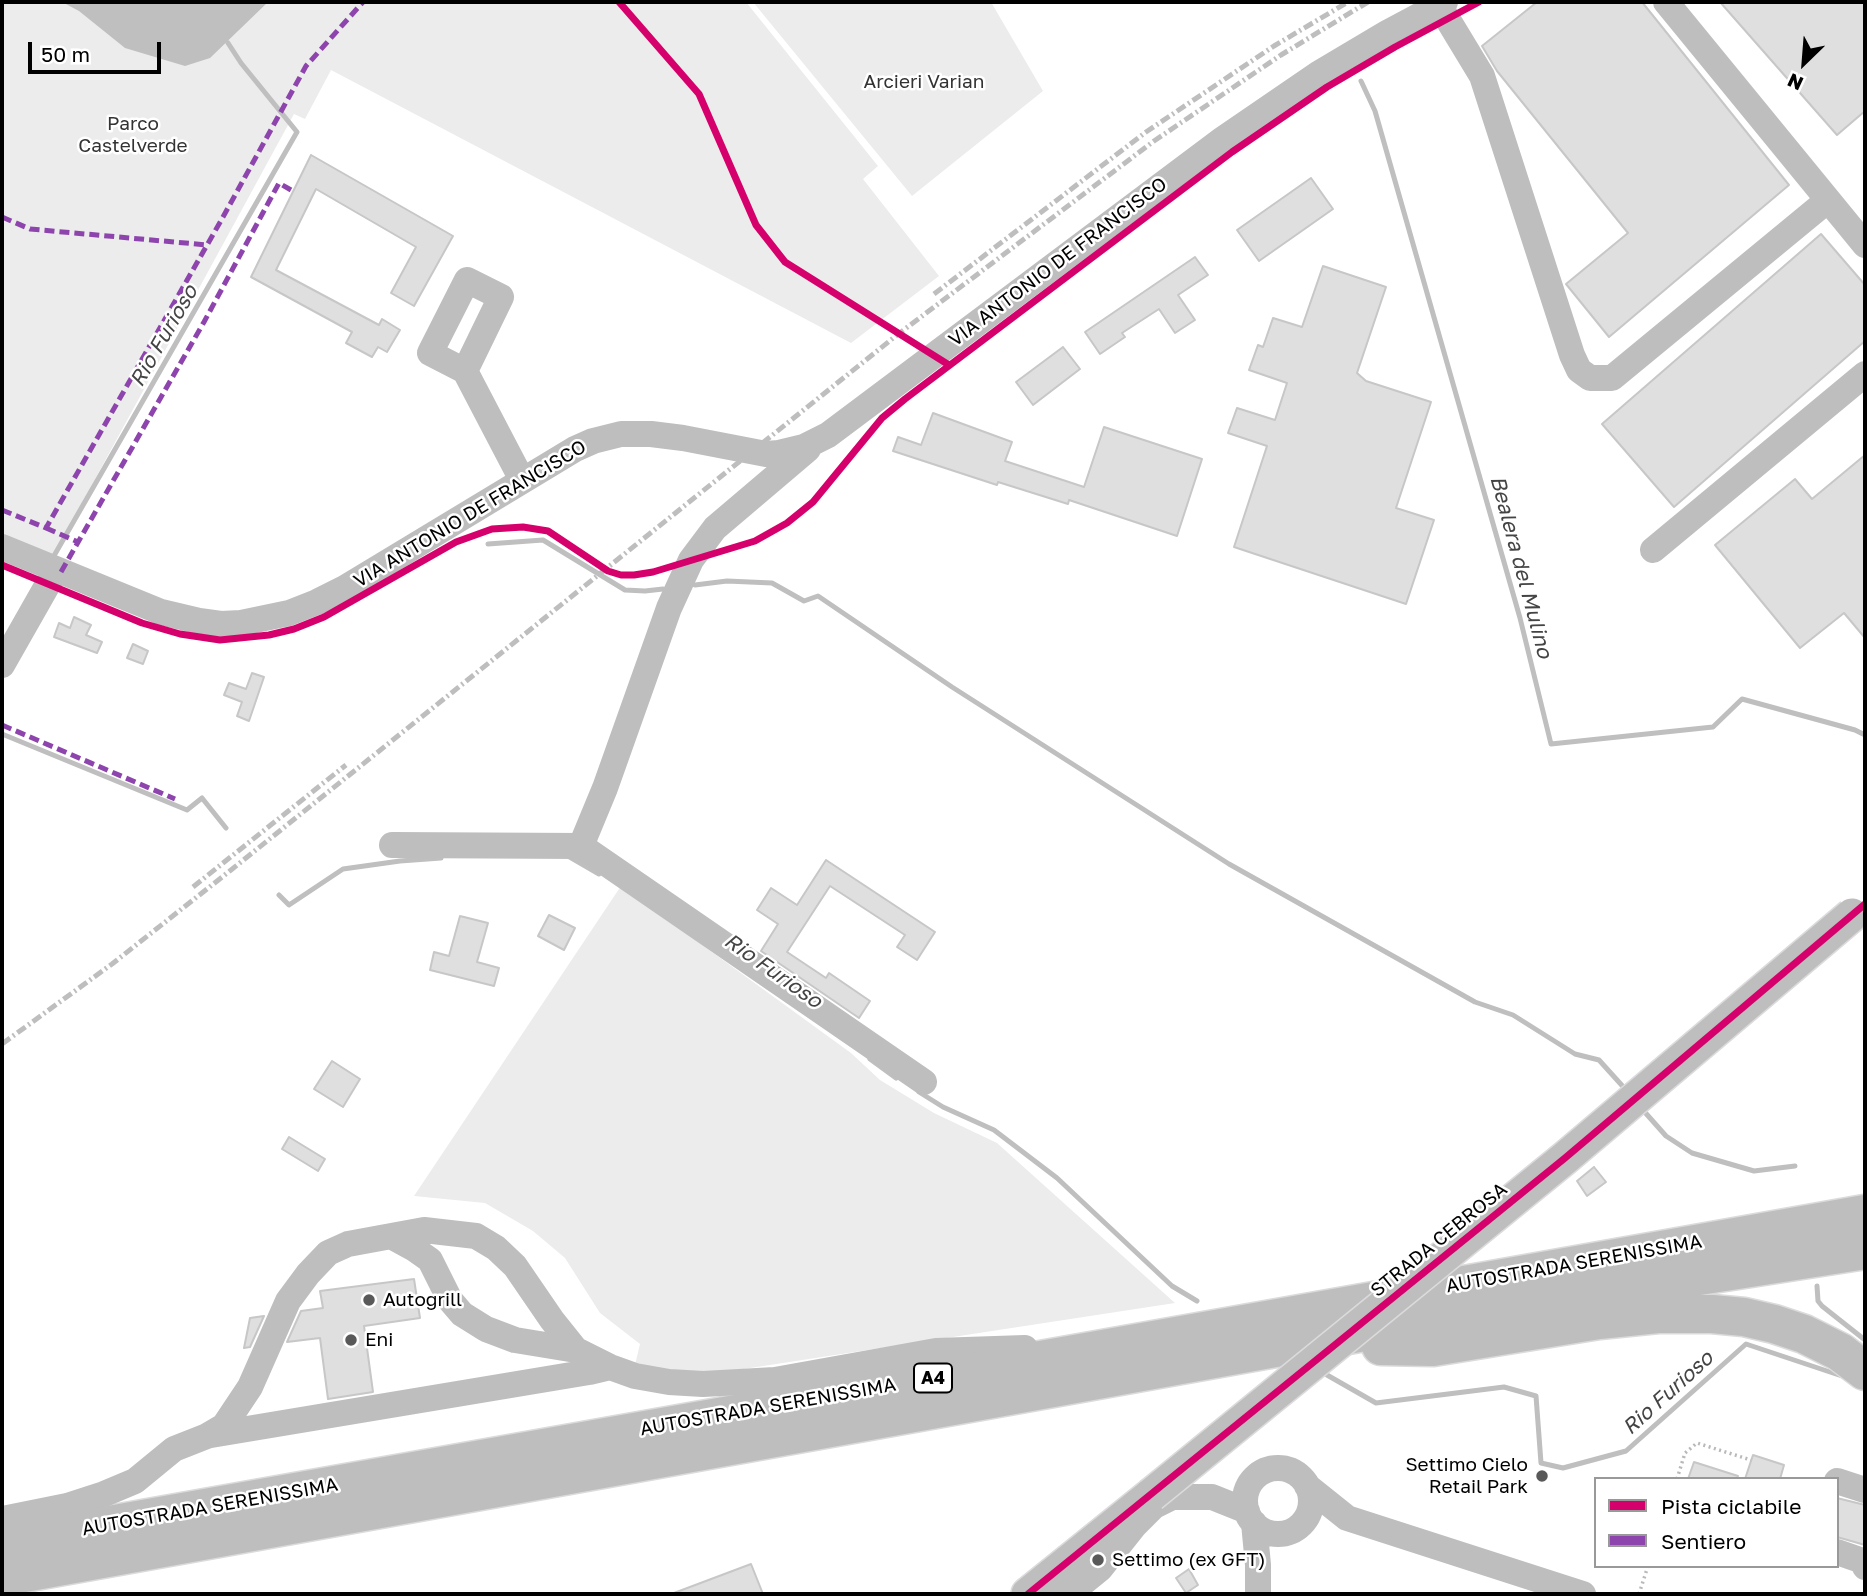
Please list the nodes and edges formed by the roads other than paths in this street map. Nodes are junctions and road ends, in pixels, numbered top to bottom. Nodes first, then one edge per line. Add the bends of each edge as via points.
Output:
1 (1666, 2) edge
2 (1442, 4) edge
3 (1828, 200) junction
4 (1865, 245) edge
5 (465, 372) dead end
6 (1865, 374) edge
7 (818, 441) junction
8 (522, 480) junction
9 (2, 547) edge
10 (1653, 550) dead end
11 (56, 570) junction
12 (2, 665) edge
13 (392, 845) dead end
14 (581, 846) junction
15 (1859, 909) edge
16 (924, 1082) dead end
17 (1865, 1213) edge
18 (391, 1236) junction
19 (1865, 1250) edge
20 (1132, 1343) junction
21 (1291, 1345) junction
22 (576, 1350) junction
23 (610, 1367) junction
24 (1865, 1371) edge
25 (207, 1436) junction
26 (1839, 1482) edge
27 (1307, 1486) junction
28 (1865, 1490) edge
29 (1250, 1517) junction
30 (1347, 1518) junction
31 (2, 1519) edge
32 (1291, 1529) junction
33 (2, 1544) edge
34 (1839, 1553) edge
35 (1258, 1565) junction
36 (1865, 1567) edge
37 (2, 1577) edge
38 (1028, 1594) edge
39 (1069, 1594) edge
40 (1258, 1594) edge
41 (1583, 1594) edge

1 - 3 street
2 - 3 street via 1482,76 1572,355 1579,370 1590,378 1612,378
2 - 7 street, VIA ANTONIO DE FRANCISCO via 1318,74 1223,139
3 - 4 street
5 - 8 street
6 - 10 street
7 - 8 street, VIA ANTONIO DE FRANCISCO via 766,454 665,435 621,434 575,449
7 - 14 street via 715,528 691,560
8 - 11 street, VIA ANTONIO DE FRANCISCO via 345,588 266,620 221,624 184,619
9 - 11 street, VIA ANTONIO DE FRANCISCO
11 - 12 street
13 - 14 street
14 - 16 street
15 - 38 main road, STRADA CEBROSA, bridge via 1565,1158
17 - 20 highway, AUTOSTRADA SERENISSIMA / A4
18 - 22 street via 430,1260 450,1300 486,1329 515,1340
18 - 22 street via 449,1231 476,1236 496,1248 515,1266
18 - 25 street via 328,1253 308,1274 288,1301 245,1395 224,1426
19 - 21 highway, AUTOSTRADA SERENISSIMA / A4
20 - 23 street via 936,1351 739,1383 669,1382
20 - 33 highway, AUTOSTRADA SERENISSIMA / A4
21 - 24 highway via 1433,1347 1599,1320 1712,1314 1744,1317 1804,1334
21 - 37 highway, AUTOSTRADA SERENISSIMA / A4
22 - 23 street
23 - 25 street
25 - 31 street via 174,1449 135,1480 104,1494
26 - 28 street
27 - 29 street via 1300,1477 1280,1468 1259,1474 1246,1492
27 - 30 street
27 - 32 street via 1310,1508
29 - 32 street via 1265,1532
29 - 35 street
29 - 39 street via 1212,1497 1172,1497 1154,1506 1100,1569
30 - 32 street
30 - 41 street
32 - 35 street
34 - 36 street via 1863,1561
35 - 40 street

